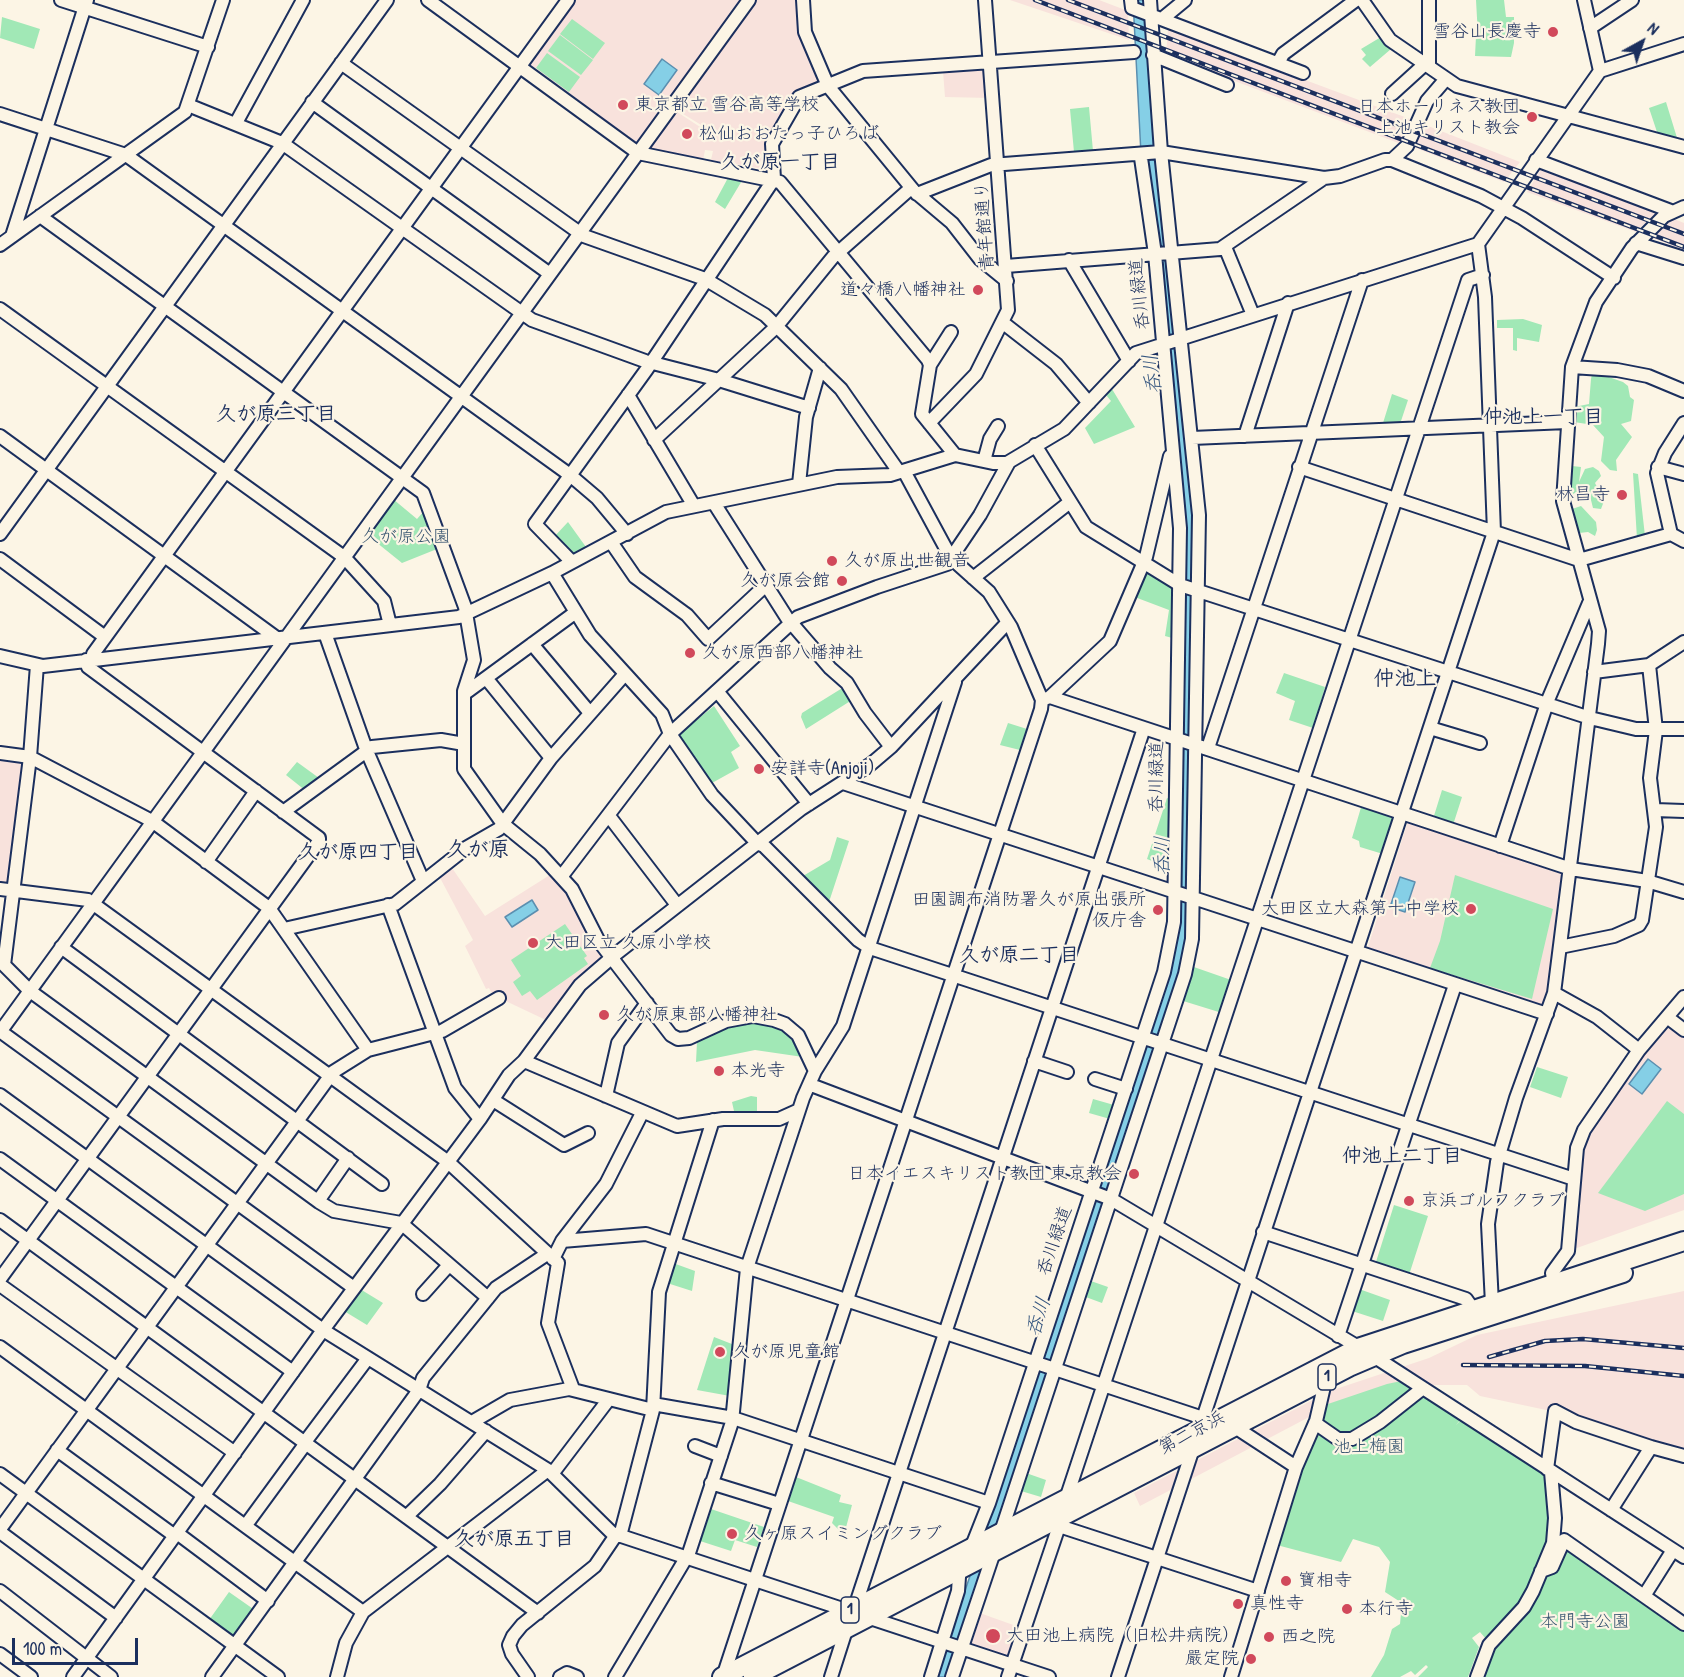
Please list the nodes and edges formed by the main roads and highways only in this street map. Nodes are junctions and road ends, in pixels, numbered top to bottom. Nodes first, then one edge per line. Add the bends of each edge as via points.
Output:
1 (1684, 1241) edge
2 (1684, 1252) edge
3 (982, 1550) junction
4 (854, 1615) junction
5 (723, 1677) edge
6 (753, 1677) edge

1 - 3 highway, 第二京浜 / 1 via 1358,1348 1201,1424 1066,1498
2 - 3 highway, 第二京浜 / 1 via 1403,1344 1326,1378 1057,1523
3 - 4 highway, 第二京浜 / 1
3 - 4 highway, 第二京浜 / 1
4 - 5 highway, 第二京浜 / 1
4 - 6 highway, 第二京浜 / 1

